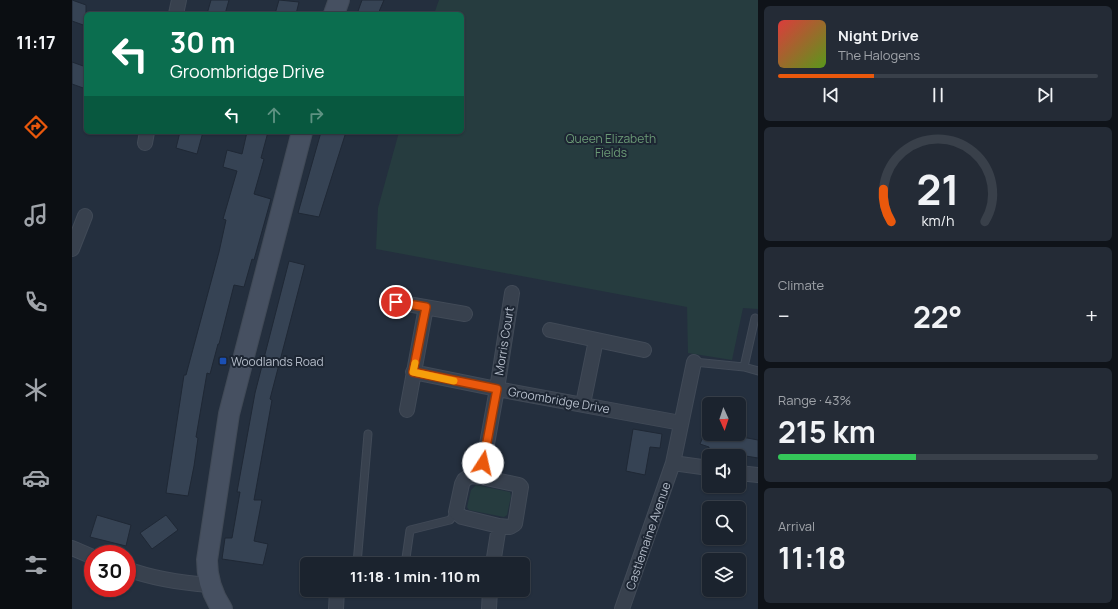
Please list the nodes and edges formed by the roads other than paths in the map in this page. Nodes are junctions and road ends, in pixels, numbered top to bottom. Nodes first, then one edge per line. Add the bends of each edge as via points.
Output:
1 (179, 0) edge
2 (339, 0) edge
3 (176, 12) edge
4 (335, 12) edge
5 (301, 134) edge
6 (85, 216) dead end
7 (72, 249) edge
8 (512, 293) dead end
9 (396, 302) dead end
10 (426, 307) junction
11 (464, 314) dead end
12 (755, 318) dead end
13 (550, 330) dead end
14 (596, 340) junction
15 (644, 350) dead end
16 (694, 362) joint
17 (744, 367) junction
18 (758, 371) edge
19 (413, 372) junction
20 (497, 389) junction
21 (583, 404) junction
22 (407, 410) dead end
23 (681, 423) junction
24 (368, 434) dead end
25 (673, 463) junction
26 (702, 467) edge
27 (746, 474) edge
28 (758, 476) edge
29 (481, 477) junction
30 (456, 512) junction
31 (499, 526) junction
32 (72, 548) edge
33 (84, 553) edge
34 (358, 557) edge
35 (406, 557) edge
36 (494, 557) edge
37 (136, 572) edge
38 (210, 585) junction
39 (337, 597) edge
40 (490, 597) edge
41 (222, 609) edge
42 (336, 609) edge
43 (489, 609) edge
44 (622, 609) edge

1 - 3 street
2 - 4 street
5 - 38 street via 229,414 208,551
6 - 7 street
8 - 20 street, Morris Court
9 - 10 street
10 - 11 street
10 - 19 street
12 - 17 lane
13 - 14 street
14 - 15 street
14 - 21 street
16 - 17 lane
16 - 23 street, Castlemaine Avenue
17 - 18 lane
19 - 20 street, Groombridge Drive
19 - 22 street
20 - 21 street, Groombridge Drive
20 - 29 street, Morris Court
21 - 23 street, Groombridge Drive
23 - 25 street, Castlemaine Avenue
24 - 34 lane
25 - 26 street
25 - 44 street, Castlemaine Avenue
27 - 28 street
29 - 30 street via 470,476 464,480
29 - 31 street via 521,487 515,524 510,527
30 - 31 street via 462,518
30 - 35 lane via 450,520 410,530
31 - 36 street
32 - 33 street
37 - 38 street via 182,583
38 - 41 street
39 - 42 street
40 - 43 street

